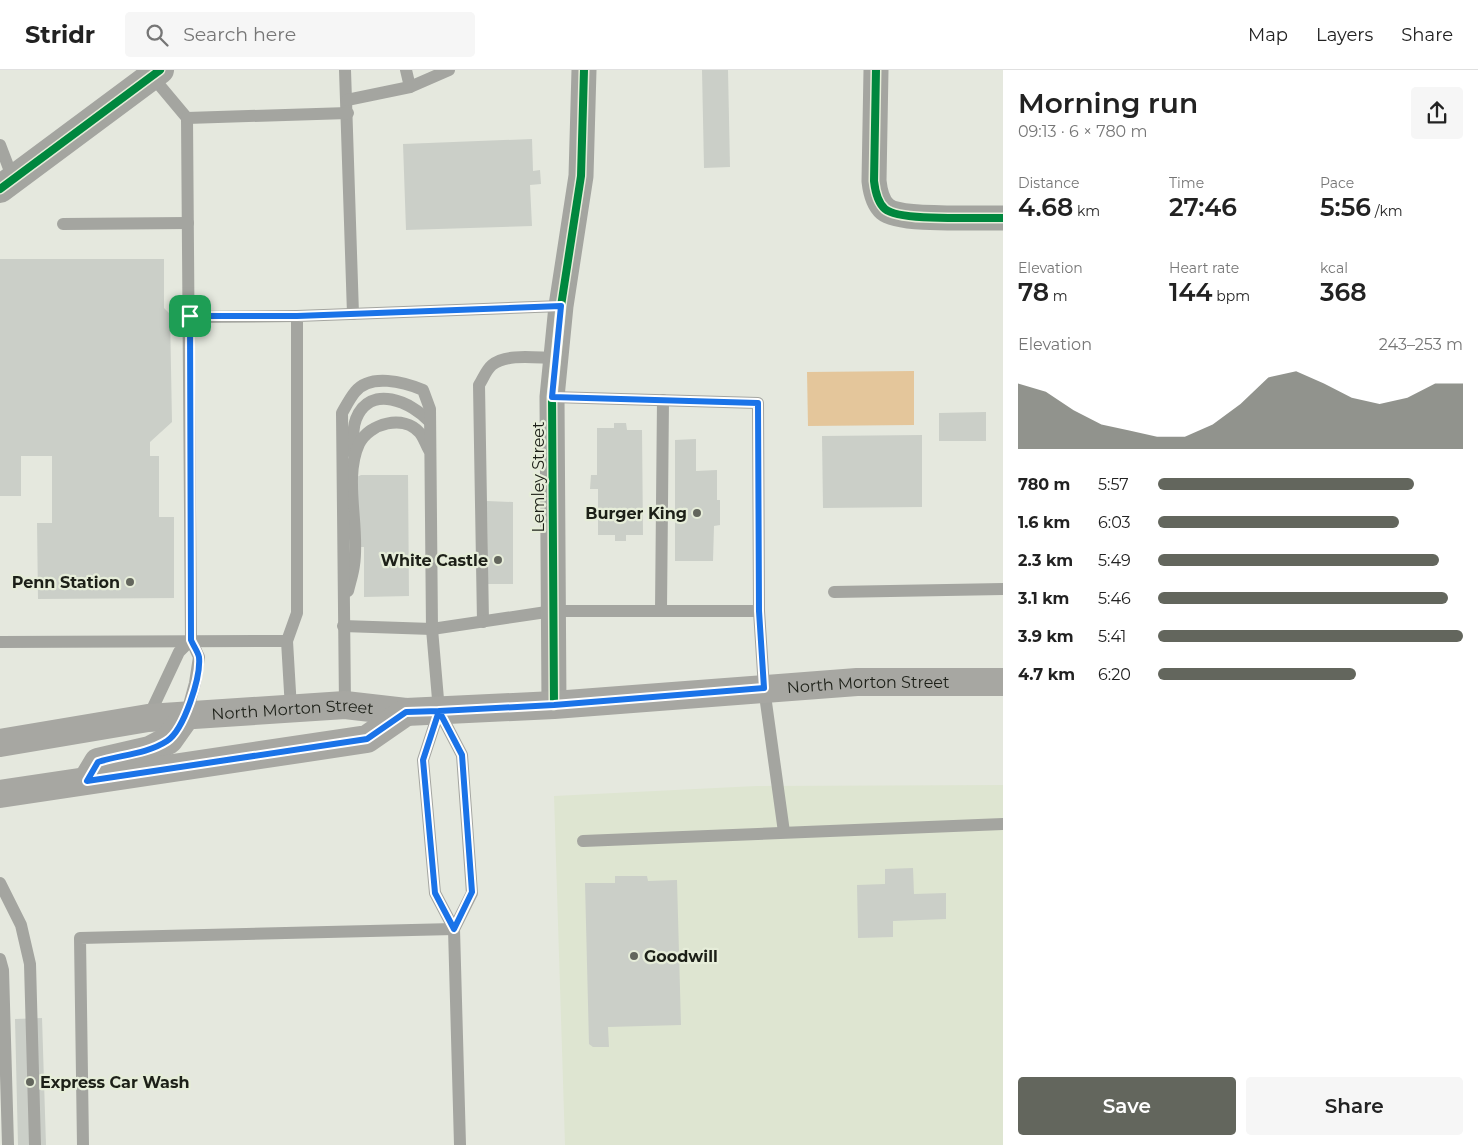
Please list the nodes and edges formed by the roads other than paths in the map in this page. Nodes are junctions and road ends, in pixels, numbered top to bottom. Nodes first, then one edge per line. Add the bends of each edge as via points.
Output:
1 (346, 70) edge
2 (406, 70) edge
3 (449, 70) edge
4 (584, 70) edge
5 (876, 70) edge
6 (154, 72) edge
7 (410, 87) junction
8 (348, 100) junction
9 (348, 113) junction
10 (187, 118) junction
11 (0, 144) edge
12 (6, 184) edge
13 (1003, 218) edge
14 (188, 223) junction
15 (62, 224) dead end
16 (561, 306) junction
17 (354, 314) junction
18 (190, 316) junction
19 (297, 316) junction
20 (554, 358) junction
21 (552, 397) junction
22 (663, 400) junction
23 (430, 422) junction
24 (430, 452) junction
25 (354, 462) junction
26 (1003, 589) edge
27 (834, 592) dead end
28 (343, 608) junction
29 (662, 610) junction
30 (759, 611) junction
31 (553, 612) junction
32 (483, 622) junction
33 (343, 626) junction
34 (432, 628) junction
35 (191, 640) junction
36 (287, 641) junction
37 (0, 642) edge
38 (1003, 682) edge
39 (764, 688) junction
40 (345, 705) junction
41 (554, 705) junction
42 (291, 709) junction
43 (439, 711) junction
44 (406, 712) junction
45 (186, 716) junction
46 (148, 718) junction
47 (0, 743) edge
48 (87, 781) junction
49 (0, 794) edge
50 (1003, 825) edge
51 (784, 832) junction
52 (583, 841) dead end
53 (0, 883) edge
54 (454, 929) junction
55 (0, 960) edge
56 (8, 1145) edge
57 (34, 1145) edge
58 (83, 1145) edge
59 (460, 1145) edge

1 - 8 lane
2 - 7 lane
3 - 7 lane
4 - 16 street, Lemley Street via 581,176
5 - 13 street via 874,181 876,197 884,209 903,216
6 - 10 lane
6 - 12 street
7 - 8 lane
8 - 9 lane
9 - 10 lane
9 - 17 lane
10 - 14 lane
11 - 12 lane
14 - 15 lane
14 - 18 lane
16 - 17 lane
16 - 20 street, Lemley Street
17 - 19 lane
18 - 19 lane
18 - 35 lane
19 - 36 lane via 297,612
20 - 21 street, Lemley Street
20 - 32 lane via 500,361 492,365 479,385
21 - 22 lane
21 - 31 street, Lemley Street
22 - 29 lane
22 - 30 lane via 758,403
23 - 24 lane
23 - 25 lane via 408,404 392,399 370,402 356,419
23 - 28 lane via 430,409 423,390 404,382 372,382 356,390 342,412
24 - 25 lane via 412,426 388,423 364,434
24 - 34 lane
25 - 28 lane via 354,564
26 - 27 lane
28 - 33 lane
29 - 30 lane
29 - 31 lane
30 - 39 lane
31 - 32 lane
31 - 41 street, Lemley Street
32 - 34 lane
33 - 34 lane
33 - 40 lane
34 - 43 lane
35 - 36 lane
35 - 37 lane
35 - 45 lane via 199,657
35 - 46 lane via 179,652
36 - 42 lane
38 - 39 main road, North Morton Street via 857,682
39 - 41 main road, North Morton Street
39 - 51 lane
40 - 42 main road, North Morton Street
40 - 44 main road, North Morton Street
41 - 43 main road, North Morton Street
42 - 45 main road, North Morton Street
43 - 44 main road, North Morton Street
43 - 54 lane via 423,760 435,893
43 - 54 lane via 462,755 471,873 472,892
44 - 48 main road, North Morton Street via 367,739
45 - 46 main road, North Morton Street
45 - 48 main road via 169,740 150,750 98,762
46 - 47 main road, North Morton Street
48 - 49 main road, North Morton Street
50 - 51 lane
51 - 52 lane
53 - 57 lane via 21,925 30,964
54 - 58 lane via 80,938
54 - 59 lane
55 - 56 lane via 3,970

